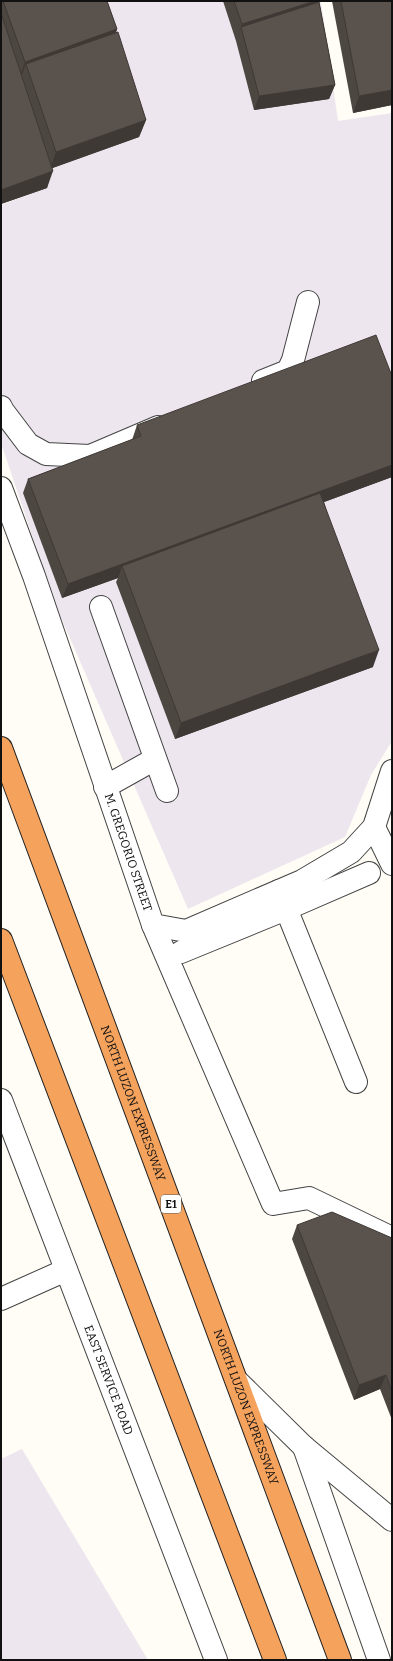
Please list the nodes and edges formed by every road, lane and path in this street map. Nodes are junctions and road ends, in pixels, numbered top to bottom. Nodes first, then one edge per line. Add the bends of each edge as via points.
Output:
1 (308, 302) dead end
2 (244, 390) edge
3 (1, 407) edge
4 (178, 418) edge
5 (1, 488) edge
6 (101, 607) dead end
7 (1, 748) edge
8 (155, 759) junction
9 (392, 771) edge
10 (105, 787) junction
11 (167, 792) dead end
12 (374, 827) junction
13 (392, 864) edge
14 (369, 873) dead end
15 (282, 900) junction
16 (153, 925) junction
17 (1, 940) edge
18 (181, 952) dead end
19 (356, 1082) dead end
20 (1, 1100) edge
21 (392, 1238) edge
22 (66, 1270) junction
23 (1, 1299) edge
24 (237, 1381) junction
25 (304, 1447) junction
26 (392, 1520) edge
27 (216, 1660) edge
28 (275, 1660) edge
29 (340, 1660) edge
30 (379, 1660) edge

1 - 2 street via 288,371
3 - 4 street via 28,444 46,454 90,456
5 - 10 street, M. GREGORIO STREET via 34,576
6 - 8 street
7 - 24 highway, NORTH LUZON EXPRESSWAY / E1
8 - 10 street
8 - 11 street
9 - 12 street, M. GREGORIO STREET
10 - 16 street, M. GREGORIO STREET
12 - 13 street
12 - 15 street, M. GREGORIO STREET via 351,852 302,881
14 - 15 street
15 - 16 street, M. GREGORIO STREET via 186,931
15 - 18 street
15 - 19 street
16 - 21 street via 273,1204 309,1198
17 - 28 highway
20 - 22 street, EAST SERVICE ROAD
22 - 23 street
22 - 27 street, EAST SERVICE ROAD
24 - 25 street
24 - 29 highway, NORTH LUZON EXPRESSWAY / E1
25 - 26 street
25 - 30 street

